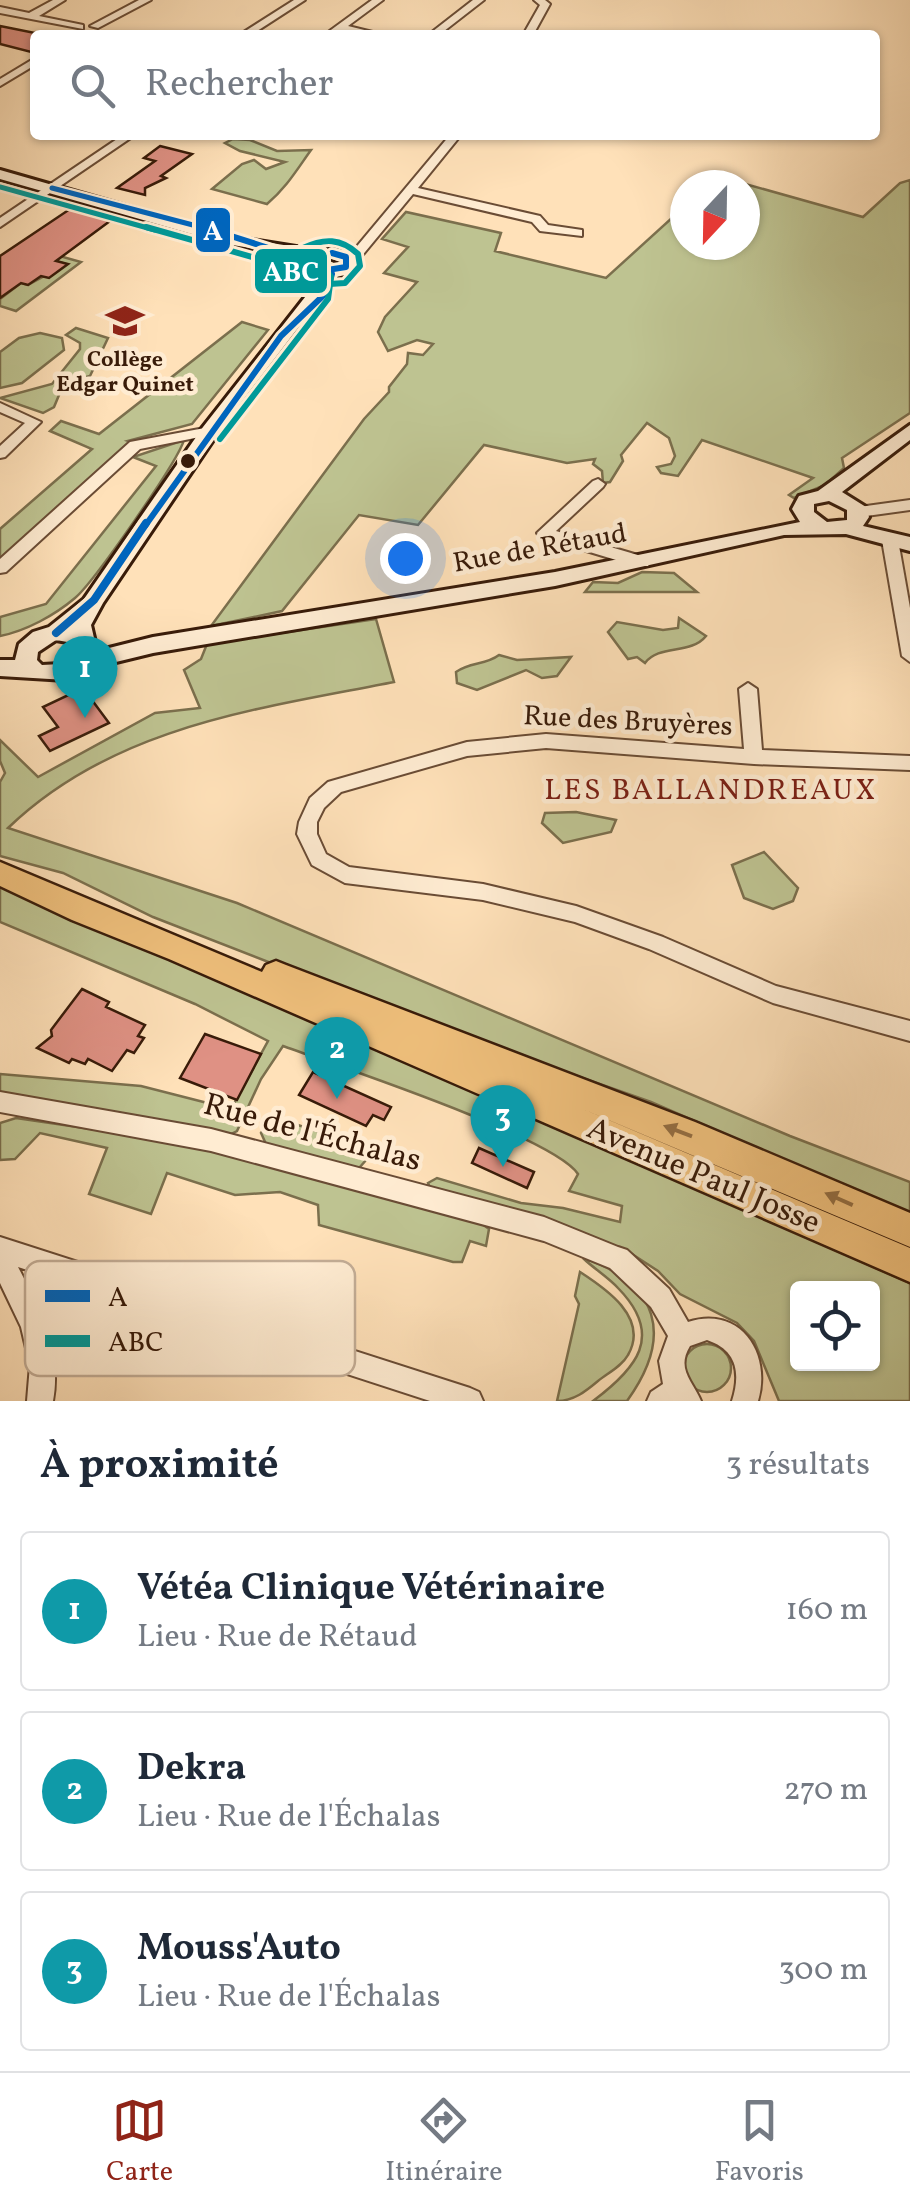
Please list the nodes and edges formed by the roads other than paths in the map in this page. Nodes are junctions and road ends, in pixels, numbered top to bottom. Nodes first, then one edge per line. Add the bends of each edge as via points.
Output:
1 (60, 0) edge
2 (132, 0) edge
3 (146, 0) edge
4 (300, 0) edge
5 (378, 0) edge
6 (479, 0) edge
7 (543, 1) edge
8 (0, 10) edge
9 (30, 17) junction
10 (340, 27) junction
11 (86, 29) edge
12 (252, 30) edge
13 (336, 30) edge
14 (354, 30) edge
15 (440, 30) edge
16 (531, 30) edge
17 (30, 67) edge
18 (0, 83) edge
19 (123, 140) edge
20 (452, 140) edge
21 (0, 174) edge
22 (52, 188) junction
23 (412, 190) junction
24 (0, 223) edge
25 (578, 233) dead end
26 (312, 263) junction
27 (340, 265) junction
28 (298, 319) junction
29 (0, 407) edge
30 (210, 431) junction
31 (910, 432) edge
32 (0, 454) edge
33 (858, 474) junction
34 (598, 484) dead end
35 (826, 494) junction
36 (910, 504) edge
37 (803, 512) junction
38 (854, 515) junction
39 (821, 527) junction
40 (759, 534) junction
41 (894, 540) edge
42 (642, 562) junction
43 (0, 568) edge
44 (94, 600) junction
45 (56, 632) junction
46 (83, 648) junction
47 (0, 655) edge
48 (910, 656) edge
49 (28, 658) junction
50 (0, 668) edge
51 (748, 689) dead end
52 (754, 757) junction
53 (910, 762) edge
54 (0, 872) edge
55 (910, 1031) edge
56 (0, 1102) edge
57 (910, 1230) edge
58 (0, 1249) edge
59 (0, 1258) edge
60 (37, 1261) edge
61 (910, 1266) edge
62 (25, 1317) edge
63 (682, 1336) junction
64 (355, 1364) edge
65 (43, 1376) edge
66 (675, 1397) edge
67 (40, 1401) edge
68 (470, 1401) edge
69 (745, 1401) edge

1 - 9 street
2 - 11 street
3 - 11 street
4 - 12 street
5 - 10 street
6 - 15 street
7 - 16 street
8 - 9 street
9 - 11 street
10 - 13 street
10 - 14 street
17 - 18 street
19 - 22 street
20 - 23 street
21 - 22 street
22 - 24 street
22 - 26 street
23 - 25 street
23 - 27 street via 366,246
26 - 27 street
26 - 28 street via 318,292
27 - 28 street via 323,298
28 - 30 street
29 - 32 street via 34,422
30 - 43 street via 135,445
30 - 44 street
31 - 33 street
33 - 35 street
33 - 38 street
34 - 42 street via 545,533
35 - 37 street via 806,500
35 - 38 street
36 - 38 street
37 - 39 street
37 - 40 street
38 - 39 street
38 - 41 street
39 - 40 street
40 - 42 street, Rue de Rétaud
41 - 48 street
42 - 46 street, Rue de Rétaud via 153,645
44 - 45 street
44 - 46 street via 80,625
45 - 46 street
45 - 49 street via 41,637
46 - 49 street, Rue de Rétaud via 56,674 36,672
47 - 49 street
49 - 50 street
51 - 52 street
52 - 53 street, Rue des Bruyères
52 - 55 street, Rue des Bruyères via 577,741 493,744 335,787 317,802 307,834 318,859 345,875 484,892 576,914 772,994
57 -> 54 main road, Avenue Paul Josse via 684,1133
54 - 61 main road, Avenue Paul Josse
56 - 63 street, Rue de l'Échalas via 212,1140 544,1229 618,1260 660,1298
58 - 60 street
59 - 62 street
63 - 66 street via 670,1358
63 - 69 street via 707,1328 734,1338 750,1364
64 - 68 street
65 - 67 street

